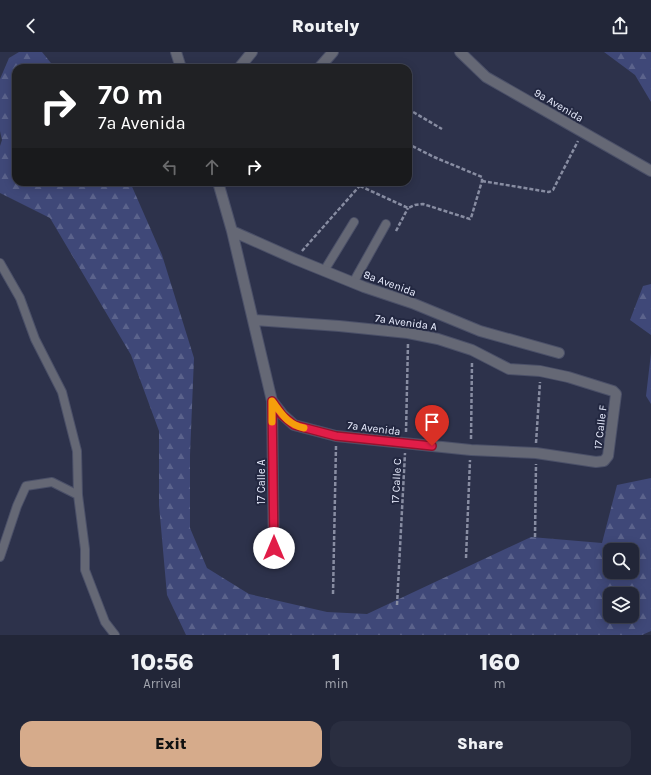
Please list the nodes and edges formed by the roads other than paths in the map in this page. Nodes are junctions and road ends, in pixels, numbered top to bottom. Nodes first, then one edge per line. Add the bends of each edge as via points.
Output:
1 (176, 52) edge
2 (252, 52) edge
3 (333, 52) edge
4 (460, 52) edge
5 (180, 64) edge
6 (242, 64) edge
7 (322, 64) edge
8 (651, 171) edge
9 (221, 186) edge
10 (354, 222) dead end
11 (386, 224) dead end
12 (232, 231) junction
13 (0, 263) edge
14 (324, 271) junction
15 (353, 283) junction
16 (254, 320) junction
17 (559, 353) dead end
18 (616, 394) joint
19 (272, 401) junction
20 (604, 461) joint
21 (78, 495) junction
22 (0, 557) edge
23 (274, 562) dead end
24 (115, 635) edge

1 - 5 street
2 - 6 street
3 - 7 street
4 - 8 street, 9a Avenida via 486,77
9 - 12 street
10 - 14 lane
11 - 15 lane
12 - 14 street, 8a Avenida
12 - 16 street
13 - 21 lane via 20,298 35,339 62,392 77,451
14 - 15 street, 8a Avenida
15 - 17 street, 8a Avenida via 412,303 480,331
16 - 18 street, 7a Avenida A via 408,333 438,339 472,350 509,369 540,371 568,377
16 - 19 street
18 - 20 street, 17 Calle F via 608,456
19 - 20 street, 7a Avenida via 282,415 294,425 336,436
19 - 23 street, 17 Calle A
21 - 22 lane via 52,482 26,486
21 - 24 lane via 85,570 105,622

